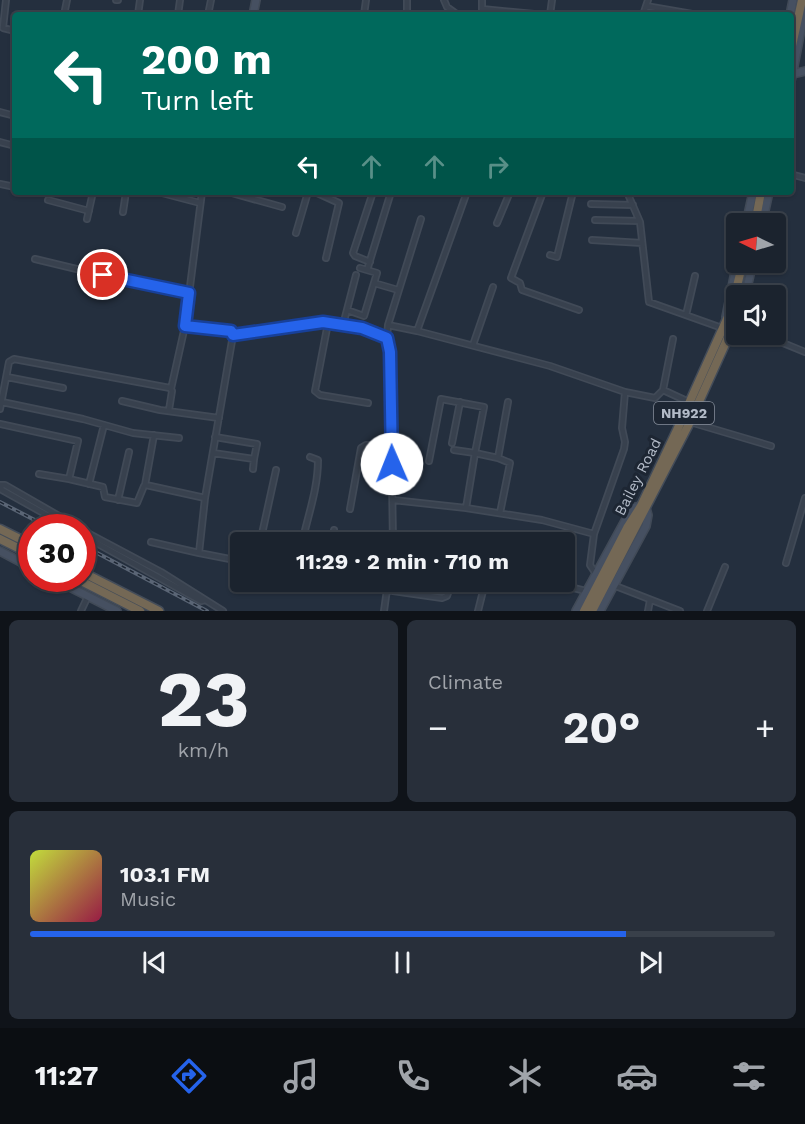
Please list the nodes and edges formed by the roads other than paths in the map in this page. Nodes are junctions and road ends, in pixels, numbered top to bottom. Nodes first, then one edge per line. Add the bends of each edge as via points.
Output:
1 (6, 0) edge
2 (444, 0) edge
3 (482, 0) edge
4 (800, 0) edge
5 (647, 3) edge
6 (805, 9) edge
7 (454, 12) edge
8 (482, 12) edge
9 (685, 12) edge
10 (794, 22) edge
11 (12, 31) edge
12 (794, 33) edge
13 (794, 59) edge
14 (92, 195) edge
15 (126, 195) edge
16 (169, 195) edge
17 (201, 195) edge
18 (239, 195) edge
19 (307, 195) edge
20 (322, 195) edge
21 (372, 195) edge
22 (390, 195) edge
23 (466, 195) edge
24 (509, 195) edge
25 (542, 195) edge
26 (572, 195) edge
27 (628, 195) edge
28 (756, 195) edge
29 (757, 195) edge
30 (768, 195) edge
31 (48, 200) dead end
32 (200, 203) junction
33 (591, 204) dead end
34 (633, 205) junction
35 (282, 207) dead end
36 (89, 211) junction
37 (123, 212) dead end
38 (752, 213) edge
39 (754, 213) edge
40 (764, 213) edge
41 (87, 219) dead end
42 (421, 219) dead end
43 (595, 220) dead end
44 (639, 221) junction
45 (497, 223) dead end
46 (296, 233) dead end
47 (592, 240) dead end
48 (642, 243) junction
49 (550, 255) dead end
50 (326, 258) dead end
51 (35, 259) dead end
52 (360, 268) dead end
53 (356, 274) dead end
54 (695, 276) dead end
55 (374, 283) junction
56 (493, 287) dead end
57 (399, 290) junction
58 (189, 293) junction
59 (347, 310) junction
60 (579, 310) dead end
61 (686, 315) junction
62 (328, 322) junction
63 (726, 323) edge
64 (344, 325) junction
65 (185, 326) junction
66 (388, 326) junction
67 (417, 331) junction
68 (726, 334) edge
69 (233, 335) junction
70 (726, 337) edge
71 (387, 338) junction
72 (673, 339) dead end
73 (786, 344) edge
74 (473, 345) junction
75 (805, 352) edge
76 (0, 377) edge
77 (6, 378) junction
78 (63, 388) dead end
79 (171, 389) junction
80 (663, 390) junction
81 (625, 392) junction
82 (1, 399) edge
83 (122, 401) dead end
84 (460, 402) junction
85 (508, 402) dead end
86 (689, 402) junction
87 (368, 403) dead end
88 (0, 409) edge
89 (169, 410) junction
90 (219, 418) junction
91 (690, 422) junction
92 (0, 424) edge
93 (104, 425) junction
94 (154, 435) junction
95 (215, 437) junction
96 (179, 438) dead end
97 (452, 443) dead end
98 (391, 446) junction
99 (771, 446) dead end
100 (454, 450) dead end
101 (129, 452) dead end
102 (213, 453) junction
103 (475, 453) junction
104 (310, 457) dead end
105 (498, 458) junction
106 (254, 459) junction
107 (429, 461) dead end
108 (253, 468) dead end
109 (276, 470) dead end
110 (39, 474) dead end
111 (69, 479) junction
112 (89, 484) junction
113 (145, 485) junction
114 (0, 486) edge
115 (205, 498) junction
116 (118, 500) junction
117 (393, 500) junction
118 (805, 501) edge
119 (643, 507) junction
120 (466, 508) junction
121 (350, 509) dead end
122 (500, 513) junction
123 (45, 514) edge
124 (55, 514) edge
125 (0, 529) edge
126 (262, 532) edge
127 (305, 532) edge
128 (393, 532) edge
129 (594, 534) junction
130 (96, 537) edge
131 (18, 538) edge
132 (0, 539) edge
133 (152, 542) dead end
134 (96, 543) edge
135 (18, 548) edge
136 (0, 551) edge
137 (199, 553) junction
138 (230, 559) edge
139 (18, 561) edge
140 (786, 563) dead end
141 (725, 567) dead end
142 (596, 574) junction
143 (96, 579) edge
144 (613, 585) junction
145 (96, 588) edge
146 (575, 588) edge
147 (586, 591) junction
148 (80, 592) edge
149 (387, 592) edge
150 (412, 592) edge
151 (448, 592) edge
152 (482, 592) edge
153 (88, 596) junction
154 (205, 600) junction
155 (650, 600) junction
156 (81, 611) edge
157 (117, 611) edge
158 (140, 611) edge
159 (159, 611) edge
160 (223, 611) edge
161 (384, 611) edge
162 (478, 611) edge
163 (576, 611) edge
164 (584, 611) edge
165 (592, 611) edge
166 (600, 611) edge
167 (648, 611) edge
168 (680, 611) edge
169 (707, 611) edge

1 - 11 street via 3,28
2 - 7 street
3 - 8 street
4 - 10 highway
4 - 12 highway
5 - 9 street
6 - 13 main road
14 - 36 street
15 - 37 street
16 - 32 street
17 - 32 street
18 - 35 street
19 - 46 street
20 - 50 street via 339,203
21 - 22 street via 353,253 369,265
23 - 67 street
24 - 45 street
25 - 60 street via 511,278 520,283 522,290
26 - 49 street via 557,257
27 - 34 street
28 - 38 main road
29 - 39 highway
30 - 40 main road
31 - 36 street
32 - 58 street
33 - 34 street
34 - 44 street
36 - 41 street
42 - 57 street
43 - 44 street
44 - 48 street
47 - 48 street
48 - 61 street via 649,302
51 - 58 street
52 - 55 street via 377,273
53 - 59 street
54 - 61 street
55 - 57 street
55 - 59 street via 364,316
56 - 74 street
57 - 66 street
58 - 65 street
59 - 64 street
61 - 63 street via 694,320
62 - 64 street
62 - 69 street
62 - 87 street via 315,391
64 - 71 street
65 - 69 street via 231,331
65 - 79 street
66 - 67 street
66 - 71 street
67 - 74 street
68 - 86 highway, Bailey Road / NH922
69 - 90 street
70 - 91 highway, NH922
71 - 98 street
72 - 80 street
73 - 75 street
74 - 81 street
76 - 77 street
77 - 78 street
77 - 79 street via 9,362 14,359
77 - 82 street
79 - 89 street
80 - 81 street via 655,398
80 - 86 street
81 - 129 street via 624,449
82 - 88 street
82 - 93 street
83 - 89 street
84 - 97 street
84 - 103 street via 484,407
84 - 107 street via 440,400
85 - 105 street
86 - 119 highway, Bailey Road / NH922
89 - 90 street
90 - 95 street
91 - 99 street
91 - 119 highway, NH922
92 - 111 street via 78,441
93 - 94 street
93 - 112 street
94 - 96 street
94 - 113 street
95 - 102 street
95 - 106 street via 257,444
98 - 117 street
98 - 121 street via 361,448
100 - 103 street
101 - 116 street
102 - 106 street
102 - 115 street
103 - 105 street
103 - 120 street
104 - 127 street via 318,460 318,474
105 - 122 street via 510,463
106 - 108 street
109 - 126 street
110 - 111 street
111 - 112 street
112 - 116 street via 104,488 104,497
113 - 115 street
113 - 116 street via 137,503
114 - 123 street
114 - 124 street via 5,485
115 - 137 street
117 - 120 street
117 - 128 street
118 - 140 street
119 - 142 main road via 632,508
119 - 144 main road via 648,515 646,526
119 - 164 highway, Bailey Road / NH922 via 627,528
119 - 165 highway, NH922
120 - 122 street
122 - 129 street
125 - 131 highway
129 - 142 street via 590,566
130 - 154 street
132 - 135 highway
133 - 137 street
134 - 154 street
136 - 139 main road
137 - 138 street
141 - 169 street
142 - 147 main road
143 - 159 highway
144 - 155 street
144 - 166 main road
145 - 158 highway
146 - 147 street
147 - 163 main road
148 - 153 main road
149 - 161 street
150 - 151 street via 442,597
152 - 162 street
153 - 156 street
153 - 157 main road
154 - 160 street
155 - 167 street
155 - 168 street

